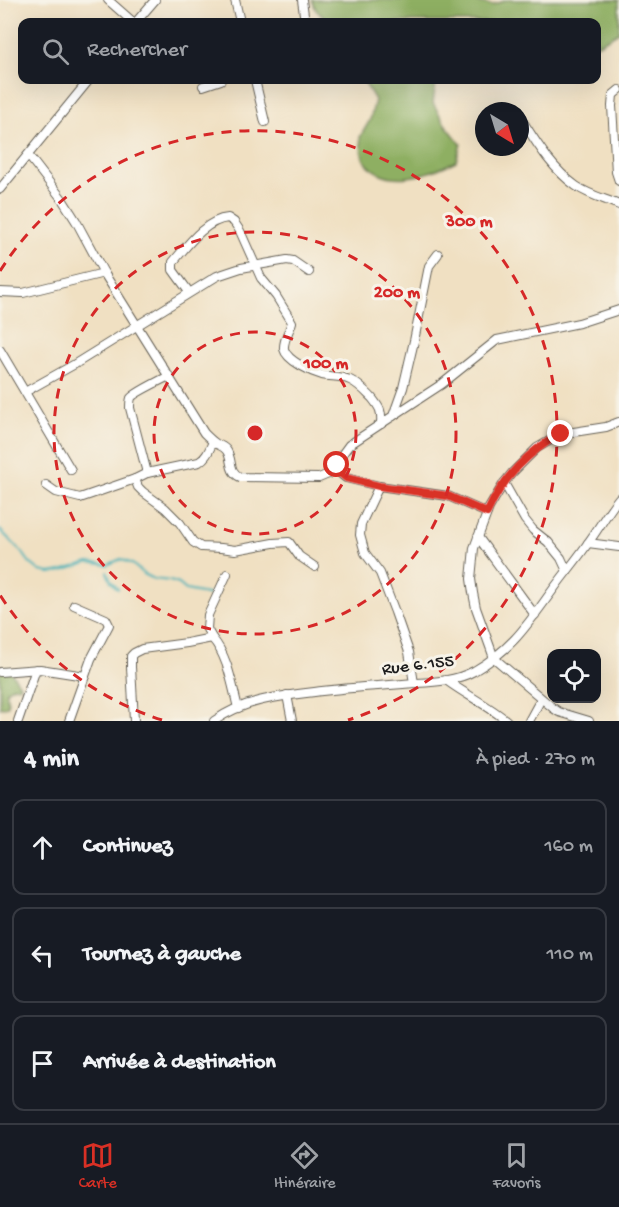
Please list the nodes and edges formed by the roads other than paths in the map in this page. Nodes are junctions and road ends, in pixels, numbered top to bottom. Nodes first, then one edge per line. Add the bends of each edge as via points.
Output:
1 (108, 0) edge
2 (155, 0) edge
3 (235, 0) edge
4 (302, 0) edge
5 (129, 18) edge
6 (138, 18) edge
7 (239, 18) edge
8 (304, 18) edge
9 (86, 84) edge
10 (209, 84) edge
11 (256, 84) edge
12 (203, 86) dead end
13 (619, 90) edge
14 (265, 122) dead end
15 (529, 131) edge
16 (28, 155) junction
17 (619, 181) edge
18 (0, 189) edge
19 (619, 205) edge
20 (438, 254) dead end
21 (255, 265) junction
22 (309, 272) dead end
23 (105, 273) junction
24 (0, 292) edge
25 (189, 292) junction
26 (619, 310) edge
27 (138, 326) junction
28 (0, 350) edge
29 (169, 376) junction
30 (25, 392) junction
31 (393, 416) junction
32 (619, 422) edge
33 (381, 424) junction
34 (213, 442) junction
35 (71, 470) dead end
36 (338, 470) junction
37 (147, 473) junction
38 (135, 479) junction
39 (504, 483) junction
40 (46, 485) dead end
41 (379, 486) junction
42 (619, 498) edge
43 (487, 513) junction
44 (478, 537) junction
45 (588, 543) junction
46 (619, 548) edge
47 (315, 567) dead end
48 (567, 571) junction
49 (227, 574) dead end
50 (74, 605) dead end
51 (535, 615) junction
52 (212, 638) junction
53 (494, 658) junction
54 (36, 669) junction
55 (0, 672) edge
56 (85, 676) junction
57 (446, 680) junction
58 (414, 683) junction
59 (287, 695) junction
60 (541, 699) junction
61 (238, 708) junction
62 (18, 721) edge
63 (69, 721) edge
64 (134, 721) edge
65 (214, 721) edge
66 (292, 721) edge
67 (507, 721) edge
68 (529, 721) edge
69 (590, 721) edge

1 - 5 street
2 - 6 street
3 - 7 street
4 - 8 street
9 - 16 street
10 - 12 street
11 - 14 street
13 - 17 street via 613,95 612,106
15 - 19 street via 540,149 576,186
16 - 18 street
16 - 23 street via 66,206
20 - 31 street via 429,266
21 - 22 street via 287,260
21 - 25 street via 217,276
21 - 25 street via 234,222 220,218 173,262 173,270
21 - 33 street via 292,322 284,349 289,357 306,369 359,385 381,410
23 - 24 street via 23,293
23 - 27 street
25 - 27 street
26 - 31 street via 579,323 497,340 442,384
27 - 29 street
27 - 30 street
28 - 30 street
29 - 34 street
29 - 37 street via 134,394 130,401
30 - 35 street
31 - 33 street
32 - 39 street via 553,438 537,448
33 - 36 street via 349,445 338,460
34 - 36 street via 226,449 231,469 240,477 319,478
34 - 37 street via 199,462
36 - 41 street via 346,478
37 - 38 street
38 - 40 street via 80,498
38 - 47 street via 138,487 165,508 201,548 235,550 289,542 299,556
39 - 43 street
39 - 48 street via 525,520 548,542
41 - 43 street via 448,496
41 - 58 street via 361,524 360,535 395,612 409,652
42 - 45 street, Rue 6.155
43 - 44 street
44 - 51 street
44 - 53 street via 471,579 476,608
45 - 46 street
45 - 48 street, Rue 6.155
48 - 51 street, Rue 6.155
49 - 52 street via 208,615 207,629
50 - 56 street via 106,620 109,626
51 - 53 street, Rue 6.155
52 - 61 street via 226,664
52 - 64 street via 142,649 131,656
53 - 57 street, Rue 6.155 via 463,676
53 - 60 street
54 - 55 street
54 - 56 street
54 - 62 street
56 - 63 street
57 - 58 street, Rue 6.155
57 - 67 street
58 - 59 street, Rue 6.155
59 - 61 street, Rue 6.155
59 - 66 street
60 - 68 street
60 - 69 street via 559,711
61 - 65 street, Rue 6.155

